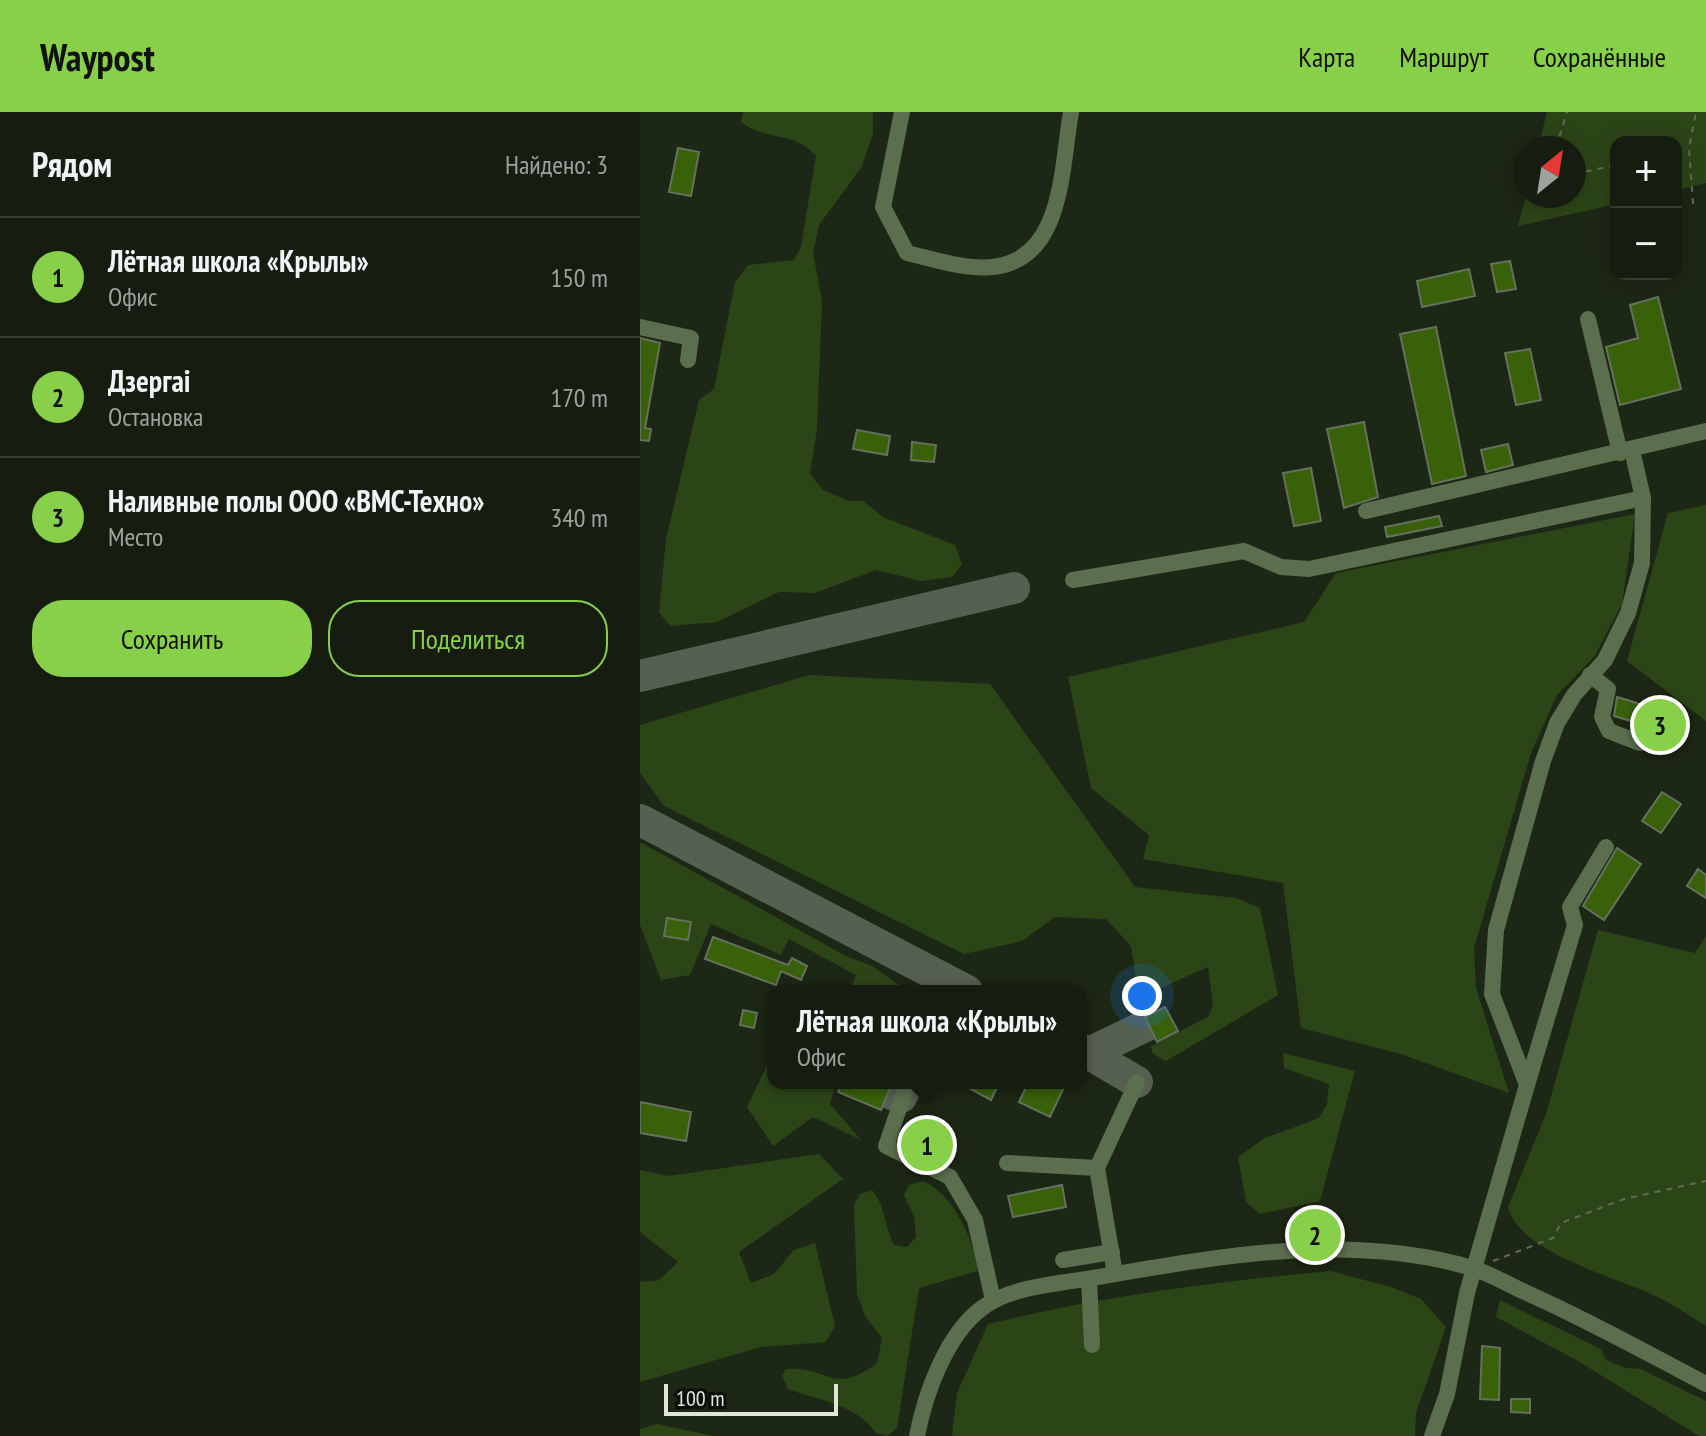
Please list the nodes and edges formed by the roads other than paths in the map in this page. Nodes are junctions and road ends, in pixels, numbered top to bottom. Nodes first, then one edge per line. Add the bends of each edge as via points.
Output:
1 (902, 112) edge
2 (1071, 112) edge
3 (1588, 319) dead end
4 (640, 327) edge
5 (688, 360) dead end
6 (1706, 431) edge
7 (1626, 452) junction
8 (1643, 498) junction
9 (1366, 511) dead end
10 (1073, 580) dead end
11 (1590, 675) junction
12 (1640, 743) dead end
13 (1606, 847) dead end
14 (1137, 1082) dead end
15 (1527, 1085) junction
16 (905, 1091) dead end
17 (1007, 1163) dead end
18 (1097, 1168) junction
19 (1112, 1252) junction
20 (1063, 1260) dead end
21 (1473, 1269) junction
22 (1115, 1274) junction
23 (1089, 1279) junction
24 (993, 1300) junction
25 (1092, 1345) dead end
26 (1706, 1384) edge
27 (917, 1436) edge
28 (1432, 1436) edge

1 - 2 street via 883,207 907,253 991,268 1026,258 1049,230
3 - 7 street
4 - 5 street via 691,338
6 - 7 street
7 - 8 street
7 - 9 street
8 - 10 street via 1309,569 1281,567 1244,551
8 - 11 street via 1642,563 1628,613 1605,660
11 - 12 street via 1608,689 1602,717 1609,731
11 - 15 street via 1557,723 1496,930 1492,994
13 - 15 street via 1570,907 1575,925
14 - 18 street
15 - 21 street
16 - 24 street via 886,1146 950,1177 975,1220
17 - 18 street
18 - 19 street
19 - 20 street
19 - 22 street
21 - 22 street via 1397,1253 1314,1249
21 - 26 street via 1553,1304
21 - 28 street via 1447,1394
22 - 23 street
23 - 24 street
23 - 25 street
24 - 27 street via 953,1342 921,1414

